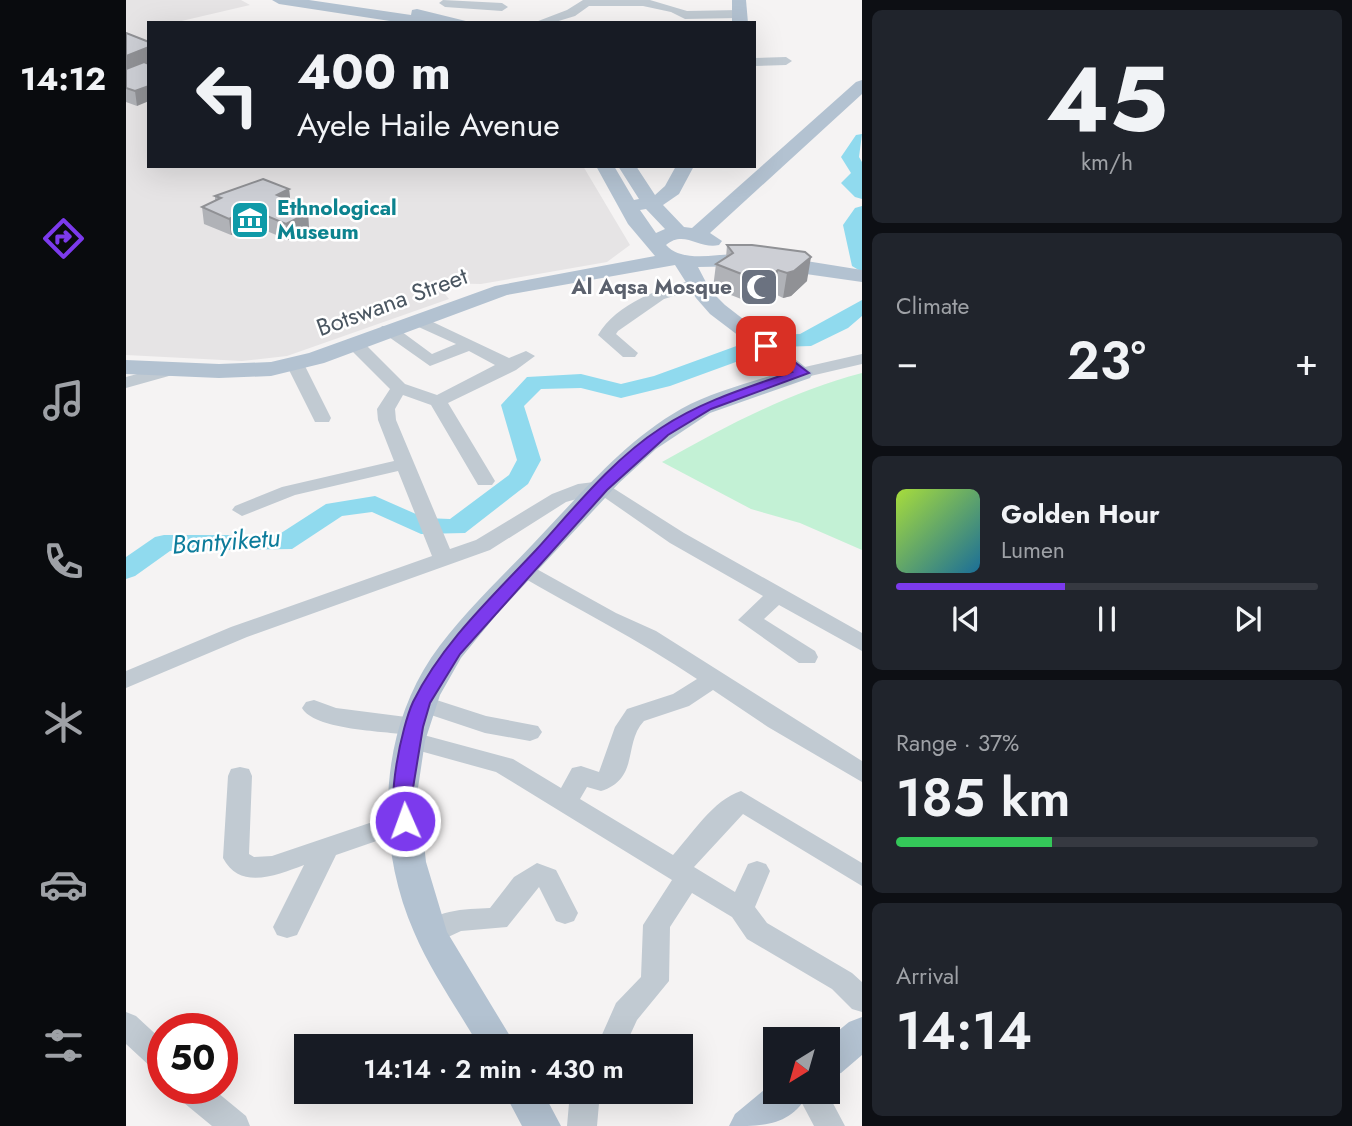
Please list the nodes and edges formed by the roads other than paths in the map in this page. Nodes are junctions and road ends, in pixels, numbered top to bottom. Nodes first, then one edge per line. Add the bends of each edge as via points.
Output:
1 (282, 0) edge
2 (318, 0) edge
3 (447, 2) edge
4 (589, 2) edge
5 (502, 6) dead end
6 (739, 12) edge
7 (572, 13) junction
8 (434, 19) edge
9 (546, 21) edge
10 (586, 21) edge
11 (786, 61) dead end
12 (756, 62) edge
13 (862, 85) edge
14 (606, 168) edge
15 (628, 168) edge
16 (684, 168) edge
17 (651, 204) junction
18 (627, 207) junction
19 (695, 236) junction
20 (653, 242) junction
21 (632, 267) junction
22 (829, 267) junction
23 (862, 268) edge
24 (688, 269) junction
25 (862, 275) edge
26 (418, 320) junction
27 (388, 330) junction
28 (354, 343) junction
29 (470, 344) junction
30 (629, 353) dead end
31 (526, 356) dead end
32 (862, 359) edge
33 (295, 365) junction
34 (510, 366) junction
35 (126, 367) edge
36 (170, 370) junction
37 (802, 373) junction
38 (126, 383) edge
39 (399, 388) junction
40 (438, 401) junction
41 (322, 418) dead end
42 (404, 464) junction
43 (485, 481) dead end
44 (602, 486) junction
45 (242, 510) dead end
46 (441, 550) junction
47 (524, 569) junction
48 (775, 597) junction
49 (862, 643) edge
50 (807, 657) dead end
51 (713, 679) junction
52 (126, 680) edge
53 (314, 708) dead end
54 (415, 723) junction
55 (530, 732) dead end
56 (862, 773) edge
57 (240, 776) dead end
58 (567, 800) junction
59 (405, 821) junction
60 (326, 848) junction
61 (757, 871) dead end
62 (683, 872) junction
63 (862, 876) edge
64 (741, 909) junction
65 (565, 913) dead end
66 (287, 927) dead end
67 (431, 934) junction
68 (862, 1000) edge
69 (126, 1025) edge
70 (862, 1033) edge
71 (491, 1034) edge
72 (616, 1034) edge
73 (147, 1045) edge
74 (840, 1051) edge
75 (208, 1104) edge
76 (530, 1104) edge
77 (584, 1104) edge
78 (775, 1104) edge
79 (818, 1104) edge
80 (235, 1126) edge
81 (542, 1126) edge
82 (582, 1126) edge
83 (748, 1126) edge
84 (830, 1126) edge

1 - 8 main road
2 - 8 main road
3 - 5 street
3 - 8 street
4 - 6 street via 643,2 685,16
4 - 7 street
7 - 9 street
7 - 10 street
11 - 12 street
13 - 19 main road
14 - 18 main road
15 - 17 main road
16 - 17 main road via 673,193
17 - 18 main road
17 - 19 main road
18 - 20 main road
19 - 20 main road via 662,237
19 - 22 main road
19 - 24 main road via 715,250
20 - 21 main road
20 - 24 main road via 660,253
21 - 24 main road, Botswana Street
21 - 26 main road, Botswana Street via 502,290
22 - 23 main road
22 - 24 main road via 749,260
22 - 25 main road
24 - 30 street via 611,328 607,335
24 - 37 main road via 753,337
26 - 27 main road, Botswana Street
26 - 29 street
27 - 28 main road, Botswana Street
27 - 29 street via 429,361
28 - 33 main road, Botswana Street
28 - 39 street
29 - 34 street
31 - 34 street
32 - 37 street
33 - 36 main road, Botswana Street via 250,372
33 - 41 street
34 - 40 street
35 - 36 main road, Botswana Street
36 - 38 street
37 - 44 main road via 688,416
39 - 40 street
39 - 42 street via 386,409
40 - 43 street
42 - 45 street via 289,491
42 - 46 street
44 - 46 street via 559,498 483,545
44 - 47 main road
44 - 48 street
46 - 52 street
47 - 51 street via 648,636
47 - 54 main road via 440,667
48 - 49 street
48 - 50 street via 749,620
51 - 56 street
51 - 58 street via 680,701 637,713 628,724 608,779 601,782 581,775
53 - 54 street via 333,716
54 - 55 street via 485,724
54 - 58 street
54 - 59 main road via 403,788
57 - 60 street via 236,858 240,864 261,868
58 - 62 street
59 - 60 street
59 - 67 main road
60 - 66 street
61 - 64 street
62 - 63 street via 715,825 741,801
62 - 64 street
62 - 72 street via 657,925 655,981 626,1012
64 - 68 street via 757,931 842,981
65 - 67 street via 547,877 537,873 497,919 457,920
67 - 71 main road
69 - 73 street
70 - 74 main road
75 - 80 street
76 - 81 main road
77 - 82 street
78 - 83 main road
79 - 84 street

